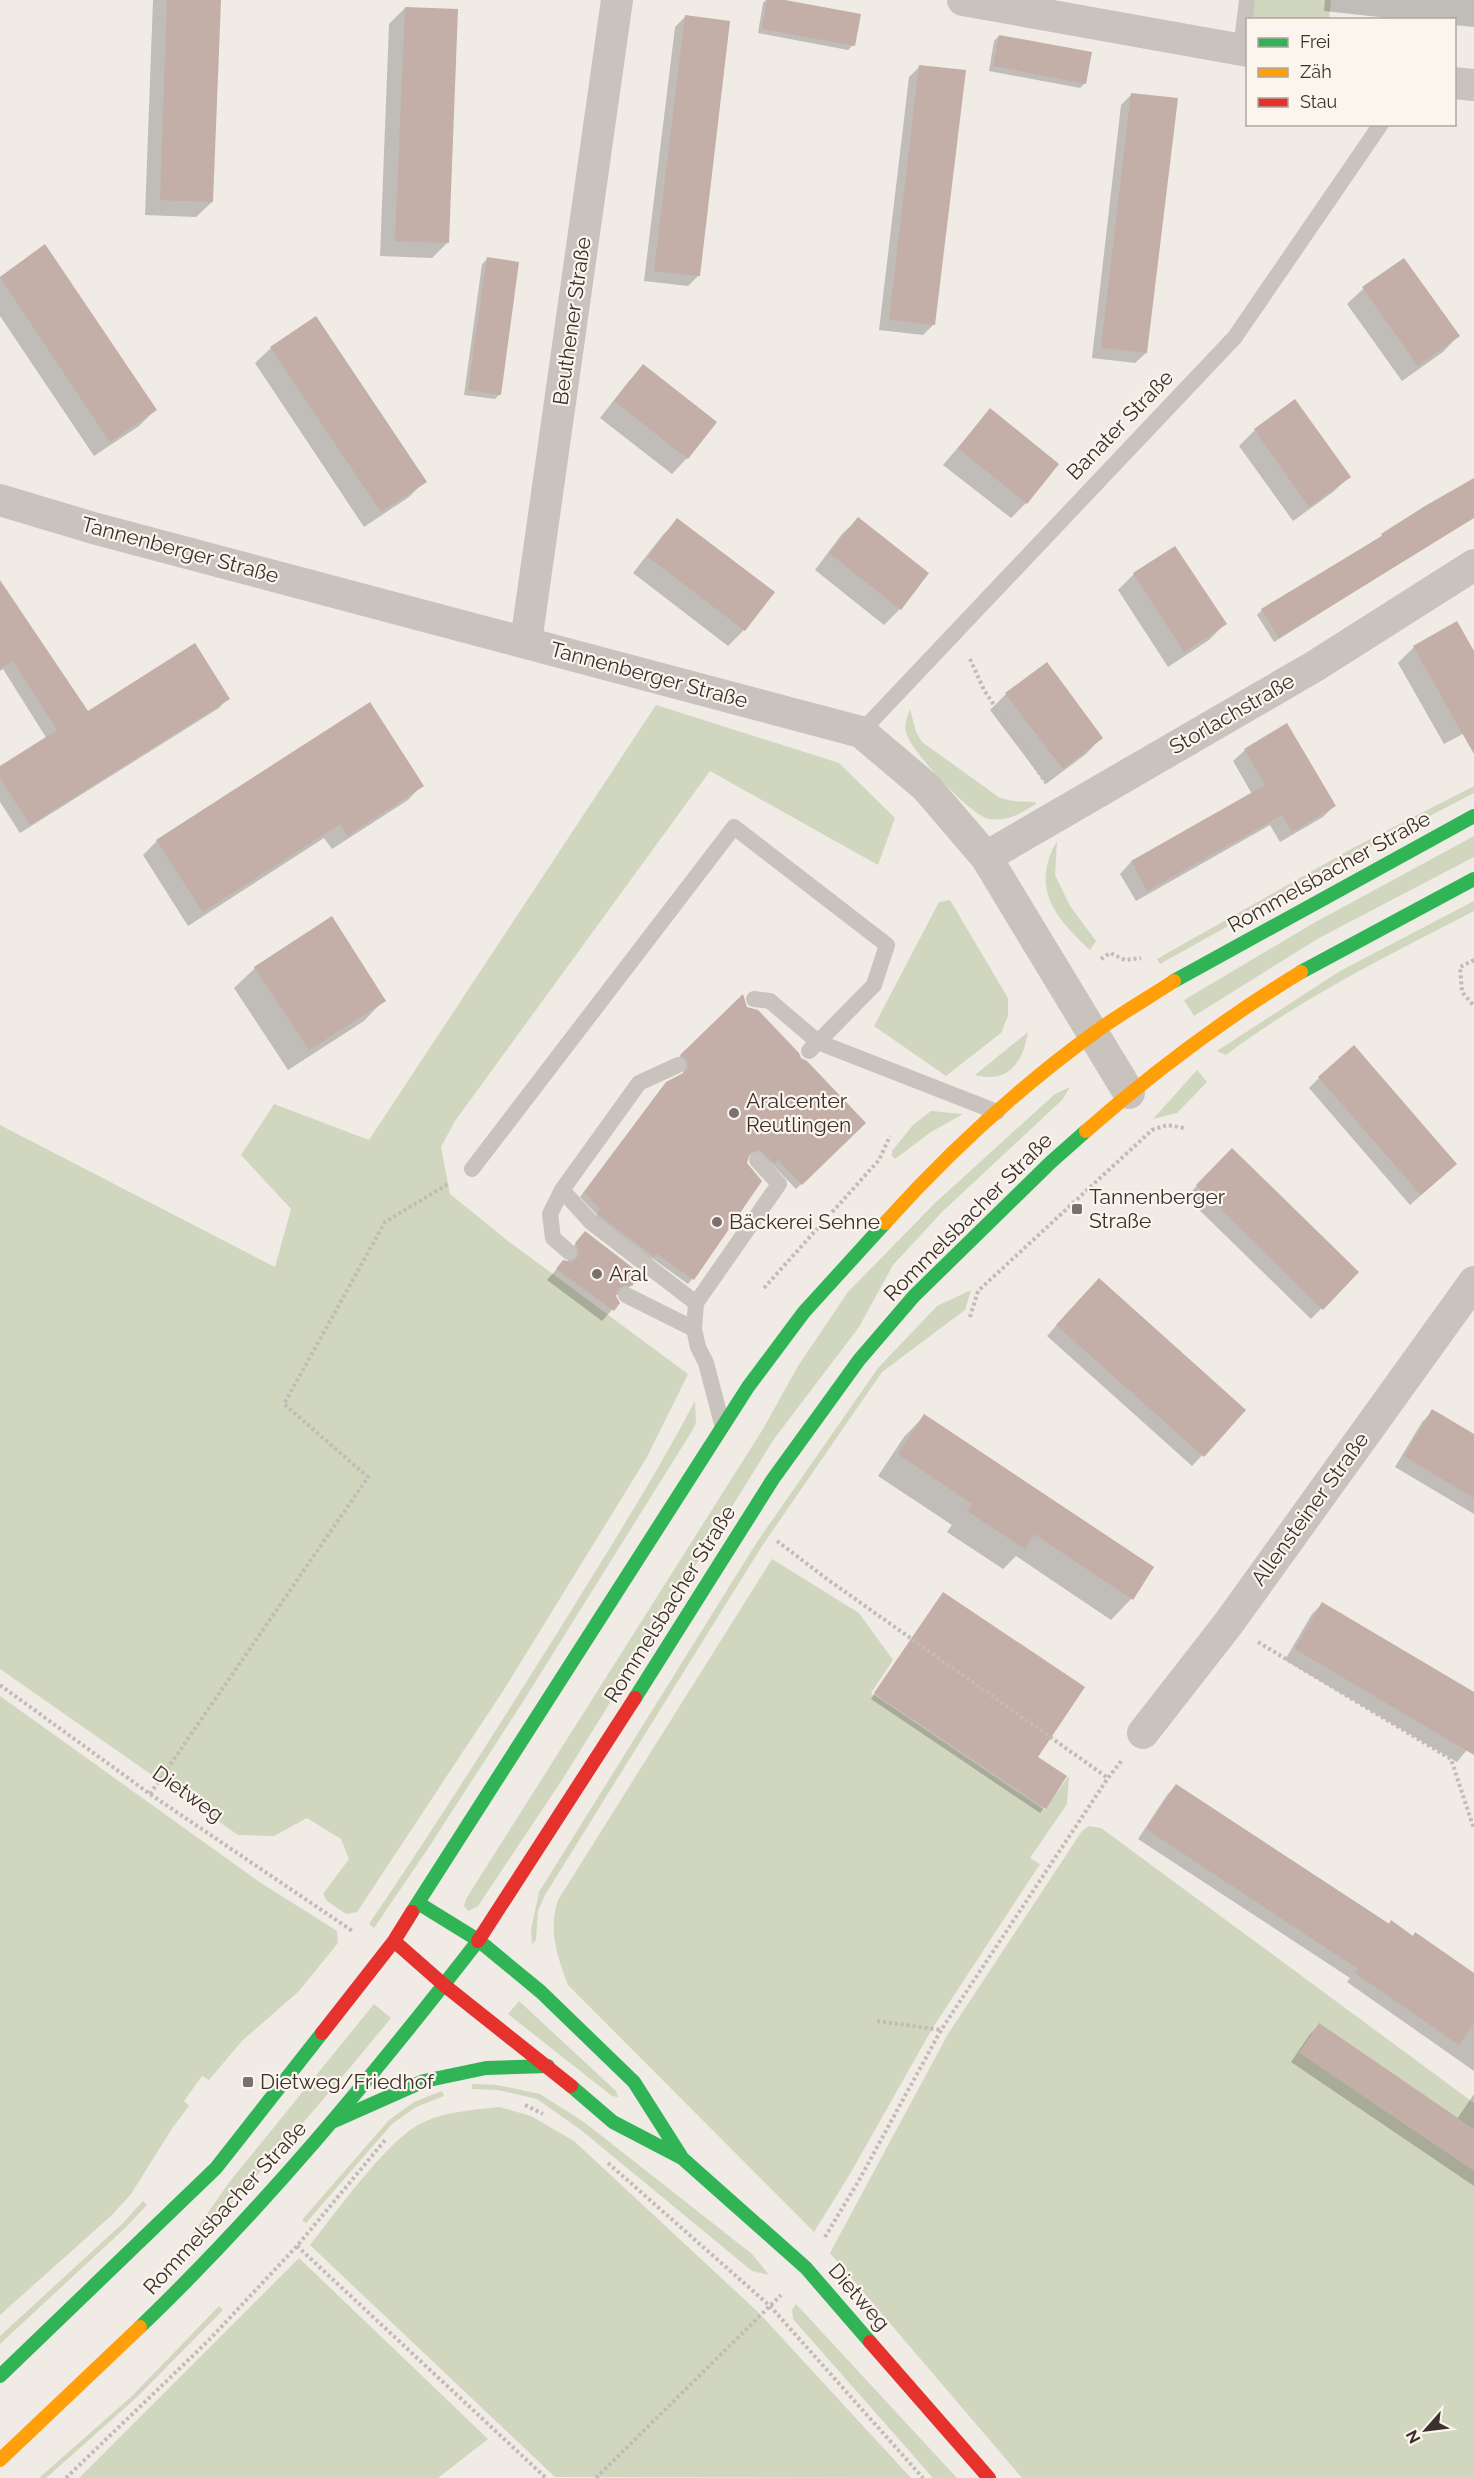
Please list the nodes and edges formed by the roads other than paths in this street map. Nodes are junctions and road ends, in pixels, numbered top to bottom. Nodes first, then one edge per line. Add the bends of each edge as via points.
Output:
1 (617, 0) edge
2 (963, 0) edge
3 (1247, 0) edge
4 (1244, 51) edge
5 (1456, 83) edge
6 (1474, 85) edge
7 (1381, 126) edge
8 (0, 500) edge
9 (1474, 565) edge
10 (526, 642) junction
11 (861, 732) junction
12 (1474, 816) edge
13 (986, 857) junction
14 (1474, 879) edge
15 (754, 999) dead end
16 (1094, 1033) junction
17 (813, 1046) junction
18 (678, 1065) dead end
19 (1130, 1093) junction
20 (997, 1112) junction
21 (757, 1160) dead end
22 (472, 1169) road end
23 (562, 1190) junction
24 (569, 1252) dead end
25 (1474, 1282) edge
26 (626, 1295) dead end
27 (696, 1304) junction
28 (694, 1329) junction
29 (722, 1424) junction
30 (1143, 1733) road end
31 (418, 1903) junction
32 (478, 1940) junction
33 (394, 1941) junction
34 (444, 1985) junction
35 (548, 2066) junction
36 (334, 2121) junction
37 (682, 2158) junction
38 (0, 2376) edge
39 (0, 2460) edge
40 (989, 2478) edge

1 - 10 street, Beuthener Straße
2 - 4 street
3 - 4 lane
5 - 6 street
7 - 11 lane, Banater Straße via 1235,337
8 - 10 street, Tannenberger Straße
9 - 13 street, Storlachstraße via 1315,666
10 - 11 street, Tannenberger Straße
11 - 13 street, Tannenberger Straße via 926,788
12 - 16 main road, Rommelsbacher Straße via 1181,977
13 - 16 street, Tannenberger Straße
14 - 19 main road, Rommelsbacher Straße via 1330,955 1266,994
15 - 17 lane via 770,1001
16 - 19 street, Tannenberger Straße
16 - 20 main road, Rommelsbacher Straße
17 - 20 lane
17 - 22 lane via 874,986 887,945 734,827
18 - 23 lane via 639,1083
19 - 32 main road, Rommelsbacher Straße via 1051,1162 914,1296 859,1360 773,1479 583,1782
20 - 29 main road, Rommelsbacher Straße via 917,1187 826,1286
21 - 27 lane via 779,1184
23 - 24 lane via 550,1214 553,1238
23 - 27 lane via 592,1224
25 - 30 street, Allensteiner Straße via 1228,1624
26 - 28 lane
27 - 28 lane
28 - 29 lane
29 - 31 main road, Rommelsbacher Straße
31 - 32 main road, Dietweg
31 - 33 main road, Rommelsbacher Straße
32 - 34 main road, Rommelsbacher Straße
32 - 37 main road, Dietweg via 541,1992 634,2082
33 - 34 main road, Dietweg
33 - 38 main road, Rommelsbacher Straße via 216,2168
34 - 35 main road, Dietweg
34 - 36 main road, Rommelsbacher Straße
35 - 36 main road via 486,2068 424,2080
35 - 37 main road, Dietweg via 613,2122
36 - 39 main road, Rommelsbacher Straße via 198,2271
37 - 40 main road, Dietweg via 806,2268

